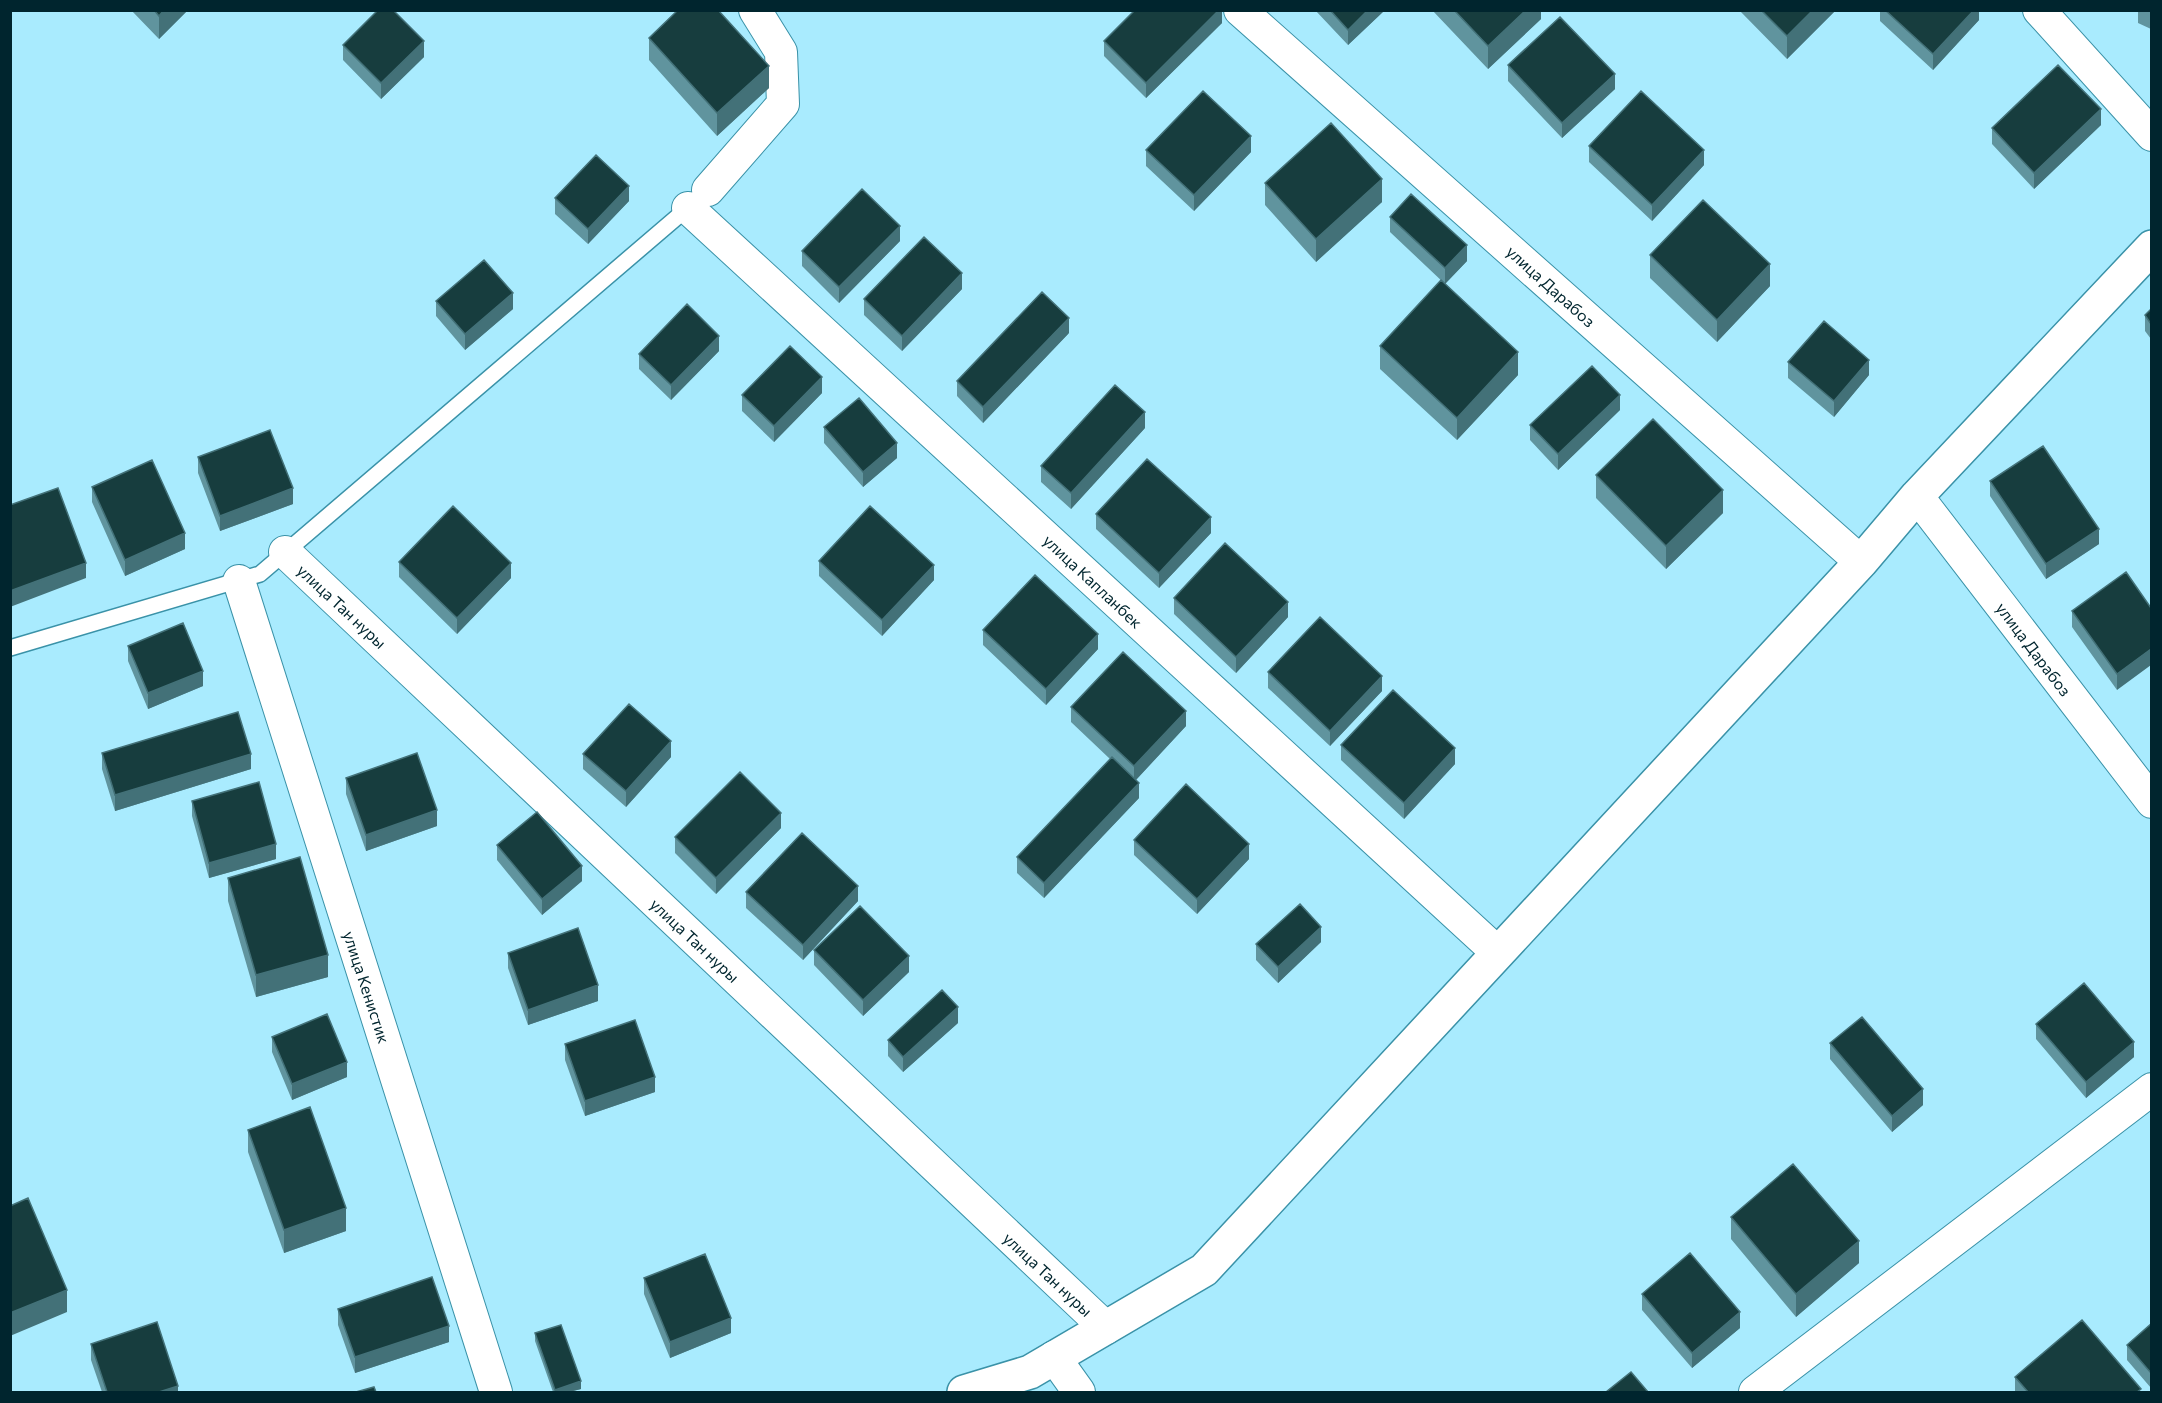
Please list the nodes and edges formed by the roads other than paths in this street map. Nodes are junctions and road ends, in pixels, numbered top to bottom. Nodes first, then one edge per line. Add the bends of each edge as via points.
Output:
1 (756, 10) edge
2 (1240, 10) edge
3 (2039, 10) edge
4 (2151, 135) edge
5 (698, 199) junction
6 (2151, 247) edge
7 (1917, 496) junction
8 (285, 552) junction
9 (1861, 562) junction
10 (239, 580) junction
11 (10, 648) edge
12 (2151, 802) edge
13 (1498, 953) junction
14 (2151, 1089) edge
15 (1106, 1328) junction
16 (1054, 1358) junction
17 (496, 1392) edge
18 (964, 1392) edge
19 (1079, 1392) edge
20 (1755, 1392) edge

1 - 5 street via 781,52 783,104
2 - 9 street, улица Дарабоз
3 - 4 street
5 - 8 lane
5 - 13 street, улица Капланбек
6 - 7 street
7 - 9 street
7 - 12 street, улица Дарабоз
8 - 10 lane via 260,574
8 - 15 street, улица Тан нуры
9 - 13 street
10 - 11 lane
10 - 17 street, улица Кенистик
13 - 15 street via 1204,1270
14 - 20 street
15 - 16 street
16 - 18 street via 1030,1372
16 - 19 street

